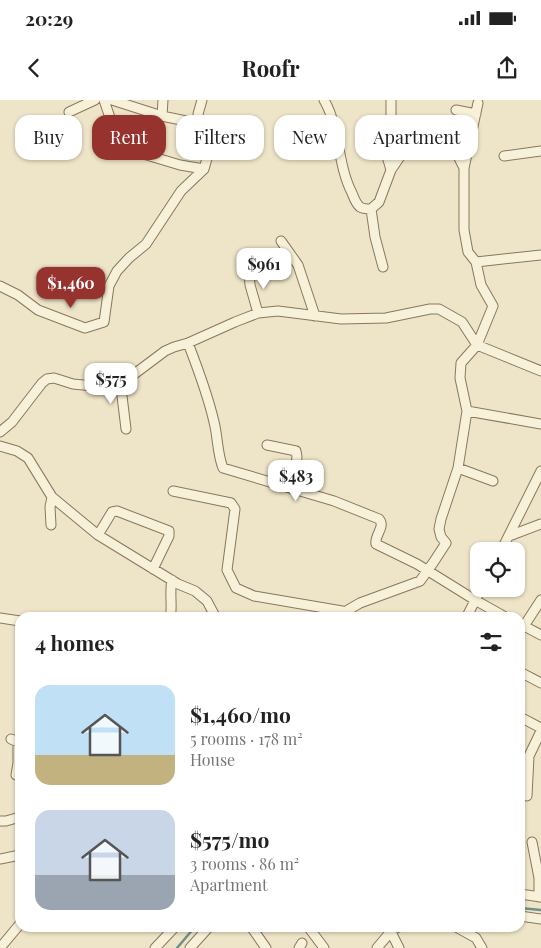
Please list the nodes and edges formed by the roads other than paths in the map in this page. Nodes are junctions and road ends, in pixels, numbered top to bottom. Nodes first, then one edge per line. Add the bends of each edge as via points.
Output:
1 (95, 100) edge
2 (104, 100) edge
3 (112, 100) edge
4 (163, 100) edge
5 (202, 100) edge
6 (324, 100) edge
7 (391, 100) edge
8 (478, 103) dead end
9 (456, 110) dead end
10 (69, 112) dead end
11 (476, 114) junction
12 (159, 115) edge
13 (162, 115) edge
14 (198, 115) edge
15 (541, 151) edge
16 (504, 156) dead end
17 (206, 160) edge
18 (464, 168) junction
19 (204, 170) junction
20 (391, 170) junction
21 (371, 208) junction
22 (281, 241) dead end
23 (541, 255) edge
24 (476, 262) junction
25 (383, 267) dead end
26 (248, 271) dead end
27 (0, 286) edge
28 (258, 313) junction
29 (315, 316) junction
30 (188, 343) junction
31 (477, 345) junction
32 (541, 371) edge
33 (122, 380) junction
34 (467, 411) junction
35 (541, 424) edge
36 (126, 429) dead end
37 (0, 432) edge
38 (266, 445) dead end
39 (0, 446) edge
40 (458, 468) junction
41 (541, 471) edge
42 (494, 481) dead end
43 (292, 489) junction
44 (173, 491) dead end
45 (52, 497) junction
46 (541, 524) edge
47 (51, 525) dead end
48 (98, 535) junction
49 (509, 536) junction
50 (506, 542) edge
51 (153, 569) junction
52 (427, 570) junction
53 (172, 580) junction
54 (477, 597) edge
55 (475, 600) junction
56 (541, 600) edge
57 (170, 612) edge
58 (213, 612) edge
59 (332, 612) edge
60 (350, 612) edge
61 (469, 612) edge
62 (496, 612) edge
63 (0, 618) edge
64 (15, 620) edge
65 (525, 621) edge
66 (525, 627) edge
67 (541, 635) edge
68 (525, 675) edge
69 (541, 683) edge
70 (525, 720) edge
71 (541, 730) edge
72 (10, 739) dead end
73 (15, 741) edge
74 (527, 796) dead end
75 (15, 818) edge
76 (0, 821) edge
77 (532, 842) dead end
78 (15, 857) edge
79 (0, 859) edge
80 (525, 895) edge
81 (540, 897) edge
82 (525, 916) edge
83 (541, 918) edge
84 (15, 930) edge
85 (170, 932) edge
86 (204, 932) edge
87 (255, 932) edge
88 (312, 932) edge
89 (392, 932) edge
90 (395, 932) edge
91 (465, 932) edge
92 (0, 948) edge
93 (155, 948) edge
94 (190, 948) edge
95 (266, 948) edge
96 (324, 948) edge
97 (377, 948) edge
98 (399, 948) edge
99 (482, 948) edge

1 - 10 street
2 - 19 street via 120,147
3 - 12 street
4 - 13 street
5 - 14 street
6 - 21 street via 346,181 358,205
7 - 20 street via 391,131 386,153
8 - 11 street
9 - 11 street
11 - 18 street
15 - 16 street
17 - 19 street
18 - 20 street via 446,139 431,129 422,130 414,136
18 - 24 street via 464,230 468,252
19 - 27 street via 181,191 146,244 117,271 109,286 104,322 86,328 38,310
20 - 21 street via 379,202
21 - 25 street
22 - 29 street via 298,266
23 - 24 street
24 - 31 street via 481,285 492,306
26 - 28 street
28 - 29 street via 278,311
28 - 30 street
29 - 31 street via 386,318 439,309 462,322
30 - 33 street via 165,351 134,375
30 - 43 street via 214,422 223,468
31 - 32 street
31 - 34 street via 461,363 460,378
33 - 36 street
33 - 37 street via 92,386 54,378 42,382 12,422
34 - 35 street
34 - 40 street
38 - 43 street via 296,451
39 - 45 street via 28,458
40 - 42 street
40 - 52 street via 439,529 446,543
41 - 49 street
43 - 52 street via 379,519 382,526 375,539 376,544
44 - 59 street via 231,503 234,509 227,570 236,588 254,596
45 - 47 street
45 - 48 street
46 - 49 street
48 - 51 street
48 - 51 street via 112,512 117,510 169,531
49 - 50 street
51 - 53 street
52 - 55 street
52 - 60 street via 420,581 360,603
53 - 57 street
53 - 58 street via 195,591
54 - 55 street
55 - 61 street
55 - 62 street
56 - 65 street
63 - 64 street
66 - 67 street
68 - 69 street
70 - 71 street
71 - 74 street via 529,756
72 - 73 street
75 - 76 street
77 - 81 street
78 - 79 street
80 - 81 street
82 - 83 street
84 - 92 street
85 - 93 street
86 - 94 street
87 - 95 street
88 - 96 street
89 - 97 street
90 - 98 street
91 - 99 street via 476,938

